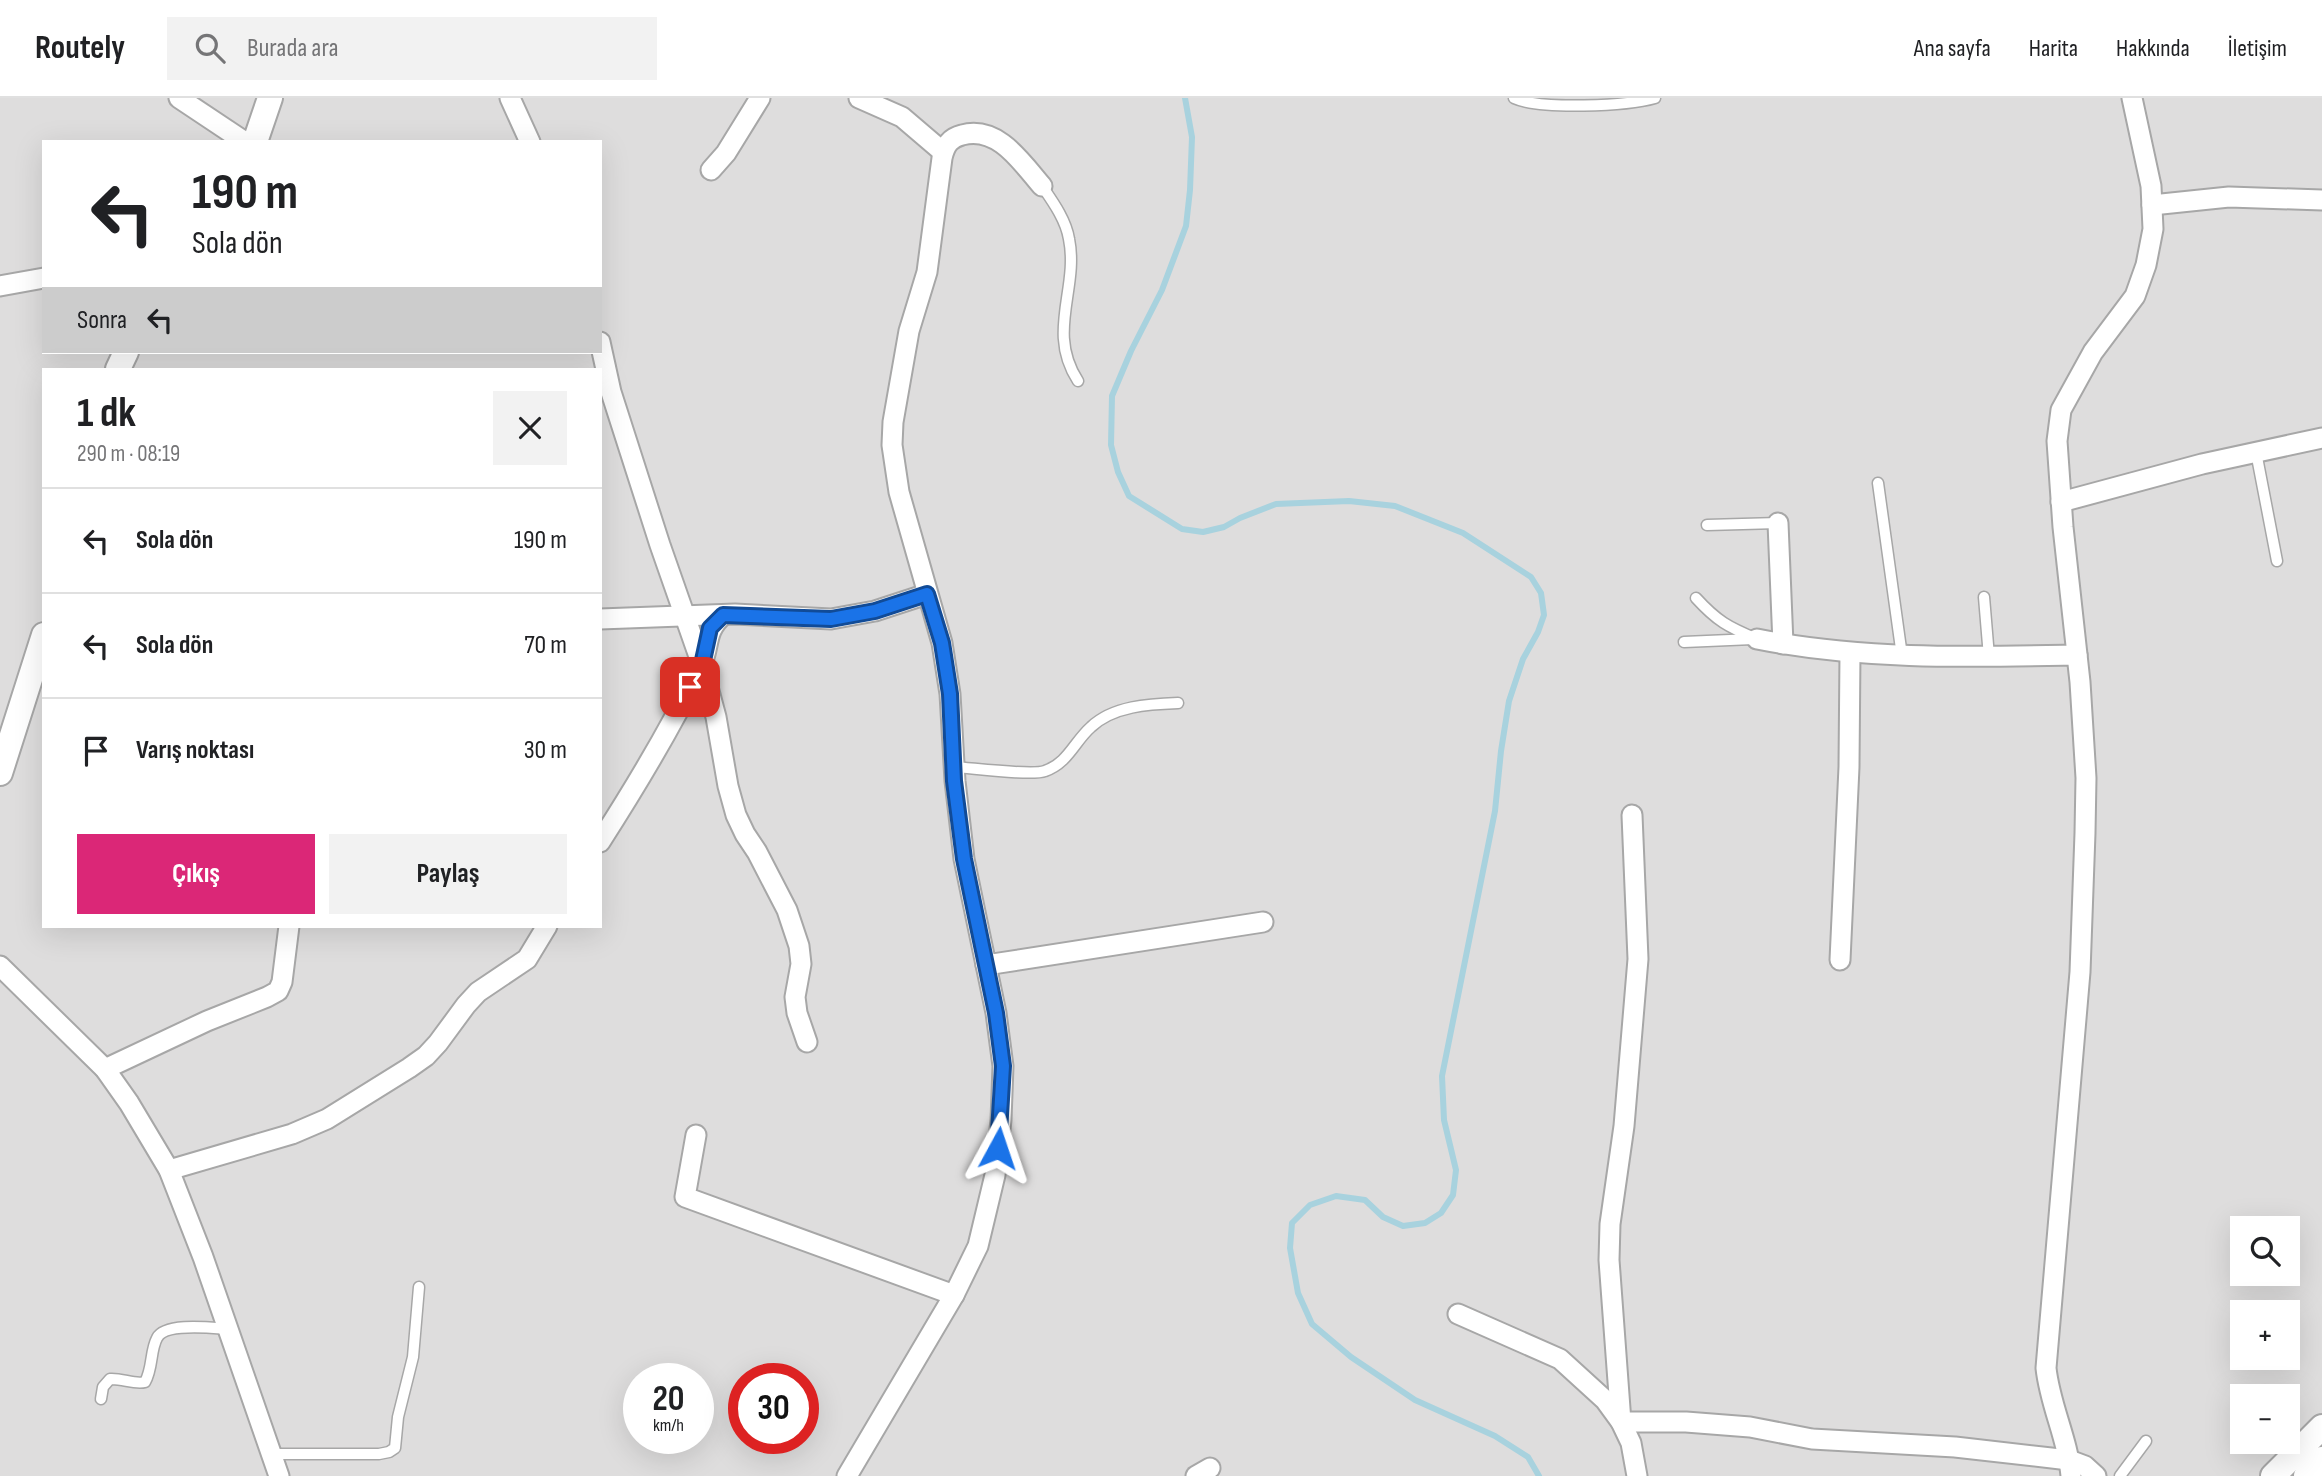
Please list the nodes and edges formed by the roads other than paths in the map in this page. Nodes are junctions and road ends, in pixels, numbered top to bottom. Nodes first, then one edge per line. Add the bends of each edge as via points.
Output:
1 (179, 98) edge
2 (270, 98) edge
3 (510, 98) edge
4 (760, 98) edge
5 (859, 98) edge
6 (1514, 98) edge
7 (1655, 98) edge
8 (2132, 98) edge
9 (242, 140) edge
10 (256, 140) edge
11 (529, 140) edge
12 (943, 152) junction
13 (711, 170) dead end
14 (1042, 186) joint
15 (2322, 200) edge
16 (2152, 205) junction
17 (42, 278) edge
18 (0, 286) edge
19 (602, 351) edge
20 (1079, 381) dead end
21 (2322, 438) edge
22 (2256, 452) junction
23 (1878, 483) dead end
24 (2061, 502) junction
25 (1778, 523) joint
26 (1707, 526) dead end
27 (2277, 561) dead end
28 (927, 594) junction
29 (1984, 597) dead end
30 (1696, 598) dead end
31 (723, 615) junction
32 (685, 616) junction
33 (602, 619) edge
34 (1757, 639) junction
35 (42, 641) edge
36 (1685, 642) dead end
37 (1783, 644) junction
38 (1850, 653) junction
39 (2077, 655) junction
40 (1902, 656) junction
41 (1989, 657) junction
42 (702, 665) junction
43 (1178, 703) dead end
44 (954, 767) junction
45 (0, 773) edge
46 (1632, 815) dead end
47 (602, 839) edge
48 (1263, 922) dead end
49 (289, 928) edge
50 (546, 928) edge
51 (1840, 960) dead end
52 (986, 965) junction
53 (0, 966) edge
54 (807, 1042) dead end
55 (105, 1069) junction
56 (696, 1135) dead end
57 (169, 1170) junction
58 (419, 1287) dead end
59 (954, 1295) junction
60 (1458, 1314) dead end
61 (228, 1329) junction
62 (101, 1399) dead end
63 (1621, 1422) junction
64 (2322, 1427) edge
65 (2147, 1441) dead end
66 (271, 1454) junction
67 (2322, 1459) edge
68 (2070, 1468) edge
69 (279, 1476) edge
70 (847, 1476) edge
71 (1637, 1476) edge
72 (2096, 1476) edge
73 (2120, 1476) edge
74 (2273, 1476) edge
75 (2306, 1476) edge

1 - 9 street
2 - 10 street
3 - 11 street
4 - 13 street
5 - 12 street via 902,117
6 - 7 lane via 1570,104
8 - 16 street
12 - 14 street via 954,137 989,135 1009,148
12 - 28 street via 927,272 909,331 891,445
14 - 20 lane via 1069,237 1064,333 1066,354
15 - 16 street via 2229,197
16 - 24 street via 2153,229 2135,296 2093,352 2061,411 2057,441
17 - 18 street
19 - 32 street
21 - 22 street
22 - 24 street
22 - 27 lane
23 - 40 lane
24 - 39 street
25 - 26 lane
25 - 37 street
28 - 31 street via 831,619
28 - 44 street via 942,643 950,694
29 - 41 lane
30 - 34 lane via 1713,617
31 - 32 street
31 - 42 street via 710,628
32 - 33 street
32 - 42 street
34 - 36 lane
34 - 37 street
35 - 45 street
37 - 38 street
38 - 40 street
38 - 51 street
39 - 41 street
39 - 68 street via 2086,778 2080,972 2046,1368
40 - 41 street
42 - 47 street via 641,779
42 - 54 street via 736,815 783,901 799,946 795,997
43 - 44 lane via 1131,708 1104,718 1090,727 1066,759 1041,773
44 - 52 street via 964,859
46 - 63 street via 1637,959 1609,1260
48 - 52 street
49 - 55 street via 278,991
50 - 57 street via 527,959 478,992 432,1049 409,1069 327,1119 292,1134
52 - 59 street via 1003,1066 1001,1120 985,1220
53 - 55 street
55 - 57 street
56 - 59 street via 685,1197
57 - 61 street
58 - 66 lane via 413,1357 395,1448 379,1454
59 - 70 street
60 - 63 street via 1560,1359 1605,1400
61 - 62 lane via 162,1331 145,1382 110,1380
61 - 66 street
63 - 68 street via 1686,1422 1750,1427 1812,1439 1955,1447
63 - 71 street via 1631,1443
64 - 74 street
65 - 73 lane
66 - 69 street
67 - 75 street
68 - 72 street via 2085,1466

